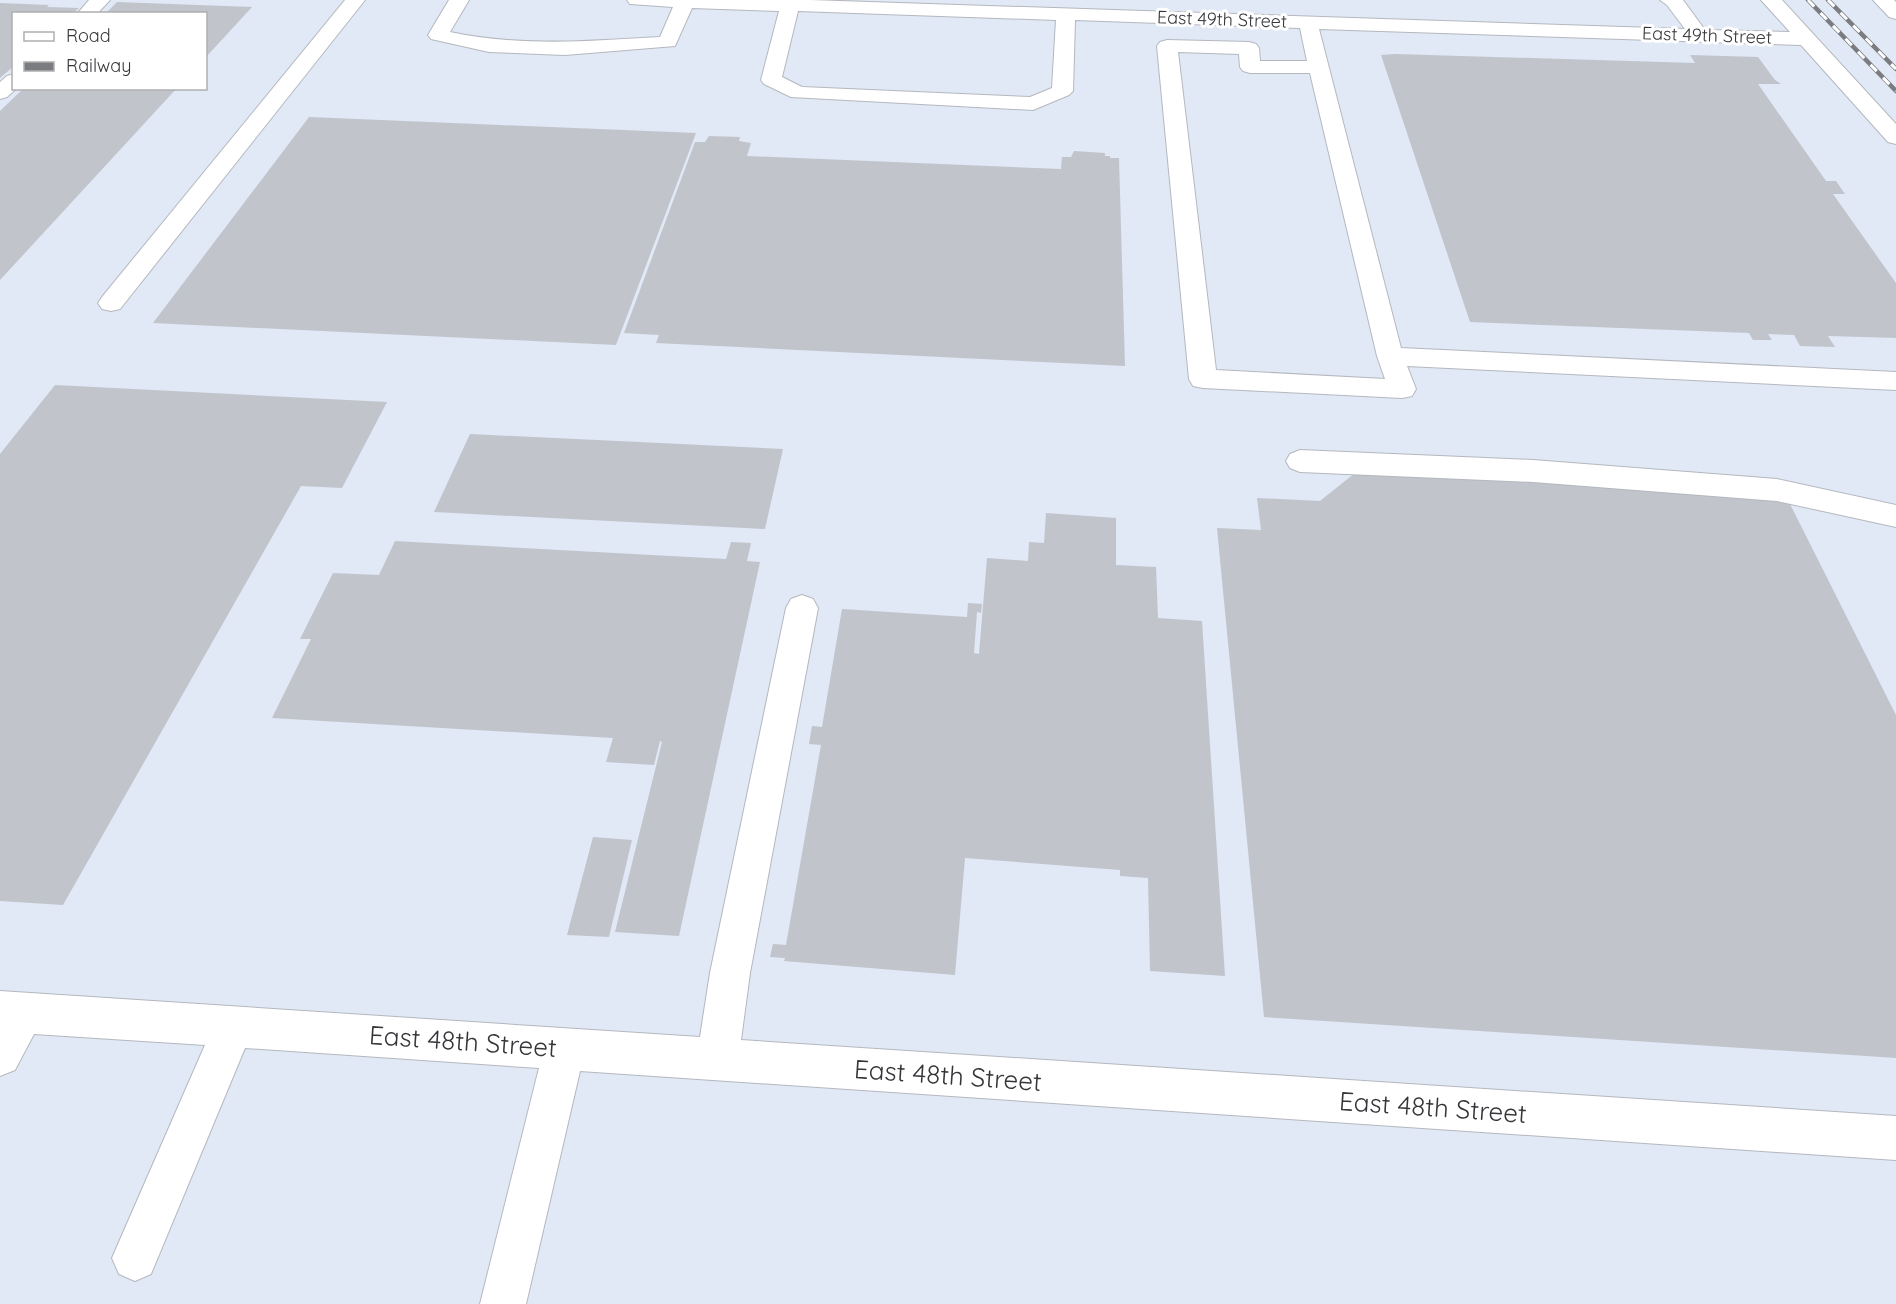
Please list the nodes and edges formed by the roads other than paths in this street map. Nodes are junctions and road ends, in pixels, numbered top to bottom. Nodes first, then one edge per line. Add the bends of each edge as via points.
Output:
1 (100, 0) edge
2 (355, 0) edge
3 (459, 0) edge
4 (637, 0) edge
5 (1252, 0) edge
6 (1670, 0) edge
7 (1771, 0) edge
8 (1883, 0) edge
9 (685, 2) junction
10 (754, 2) edge
11 (790, 5) junction
12 (88, 12) edge
13 (1896, 13) edge
14 (1066, 14) junction
15 (1254, 20) junction
16 (1308, 22) junction
17 (1699, 35) junction
18 (1806, 39) junction
19 (1319, 68) junction
20 (12, 82) edge
21 (0, 93) edge
22 (1896, 137) edge
23 (111, 303) dead end
24 (1390, 356) junction
25 (1896, 381) edge
26 (1300, 461) dead end
27 (1896, 516) edge
28 (802, 608) dead end
29 (12, 1012) edge
30 (234, 1026) junction
31 (565, 1048) junction
32 (0, 1055) edge
33 (717, 1060) junction
34 (1896, 1138) edge
35 (135, 1258) dead end
36 (503, 1304) edge

1 - 12 street
2 - 23 street
3 - 9 street via 438,35 489,46 565,49 668,42
4 - 9 street, East 49th Street
5 - 15 street
6 - 17 street
7 - 18 street
8 - 13 street
9 - 10 street, East 49th Street
10 - 11 street, East 49th Street
11 - 14 street, East 49th Street
11 - 14 street via 771,80 798,93 1032,104 1062,91
14 - 15 street, East 49th Street
15 - 16 street, East 49th Street
16 - 17 street, East 49th Street
16 - 19 street
17 - 18 street, East 49th Street
18 - 22 street
19 - 24 street
19 - 24 street via 1250,67 1249,48 1167,46 1203,379 1402,389
20 - 21 street
24 - 25 street
26 - 27 street via 1533,471 1777,490
28 - 33 street via 730,973
29 - 30 street, East 48th Street
29 - 32 street
30 - 31 street, East 48th Street
30 - 35 street
31 - 33 street, East 48th Street
31 - 36 street
33 - 34 street, East 48th Street

